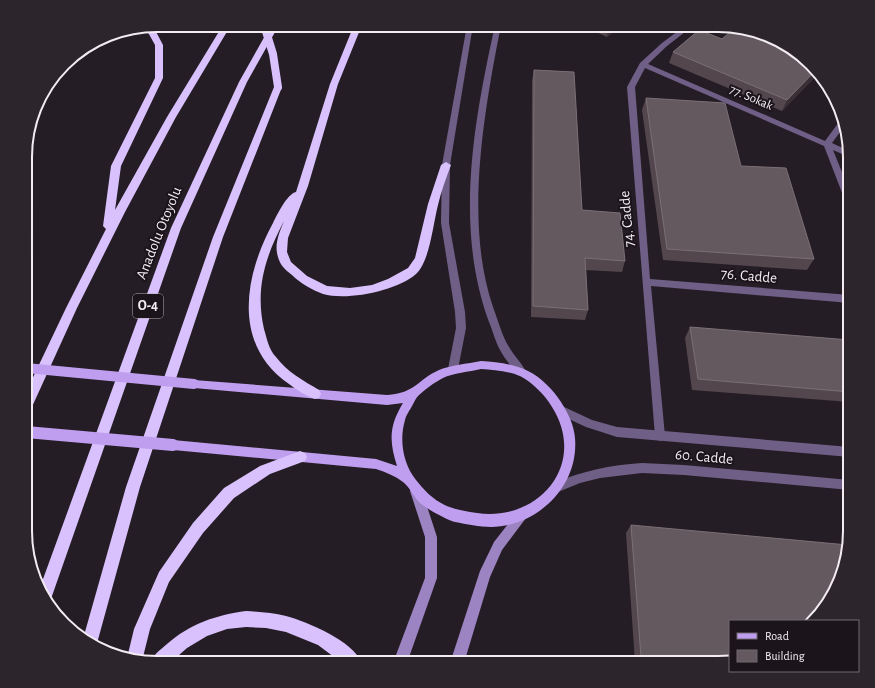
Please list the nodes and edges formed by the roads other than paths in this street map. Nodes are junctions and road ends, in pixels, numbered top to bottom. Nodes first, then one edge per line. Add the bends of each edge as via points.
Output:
1 (153, 32) edge
2 (223, 32) edge
3 (266, 32) edge
4 (271, 32) edge
5 (355, 32) edge
6 (469, 32) edge
7 (497, 32) edge
8 (682, 32) edge
9 (642, 64) junction
10 (839, 127) edge
11 (827, 144) junction
12 (843, 151) edge
13 (446, 165) junction
14 (843, 185) edge
15 (303, 186) junction
16 (107, 233) junction
17 (646, 282) junction
18 (843, 298) edge
19 (32, 369) edge
20 (453, 369) junction
21 (521, 372) junction
22 (32, 392) edge
23 (316, 394) junction
24 (413, 394) junction
25 (562, 411) junction
26 (32, 433) edge
27 (660, 436) junction
28 (843, 451) edge
29 (300, 457) junction
30 (406, 478) junction
31 (843, 484) edge
32 (558, 487) junction
33 (416, 491) junction
34 (523, 514) junction
35 (47, 589) edge
36 (91, 637) edge
37 (136, 654) edge
38 (166, 656) edge
39 (346, 656) edge
40 (403, 656) edge
41 (459, 656) edge

1 - 16 highway via 159,44 158,78 116,166
2 - 16 highway via 189,86
3 - 36 highway, bridge via 273,54 278,87 218,237 132,487
4 - 35 highway, Anadolu Otoyolu / O-4 via 243,82 176,228
5 - 15 highway via 334,84
6 - 13 street
7 - 21 street via 475,167 477,252 488,306 498,334 504,348
8 - 9 street, 74. Cadde
9 - 11 street, 77. Sokak
9 - 17 street, 74. Cadde via 631,87
10 - 11 street
11 - 12 street, 77. Sokak
11 - 14 street
13 - 15 highway via 432,204 420,258 412,271 373,289 325,290 303,280 286,264 282,252 283,238
13 - 20 street via 445,223 462,328
15 - 23 highway via 285,209 260,265 254,294 258,326 267,354 286,377
16 - 22 highway
17 - 18 street, 76. Cadde
17 - 27 street, 74. Cadde
19 - 23 main road, bridge
20 - 21 main road via 481,365
20 - 24 main road via 430,379
21 - 25 main road via 546,390
23 - 24 main road via 387,400
24 - 30 main road via 401,414 395,442 398,460
25 - 27 street, 60. Cadde via 590,424 617,432
25 - 32 main road via 571,441 566,472
26 - 29 main road, bridge
27 - 28 street, 60. Cadde
29 - 30 main road via 376,464
29 - 37 highway via 265,470 229,493 198,528 164,577 142,629
30 - 33 main road
31 - 32 street, 60. Cadde via 634,468 601,471 576,478
32 - 34 main road via 543,503
33 - 34 main road via 441,510 471,520 492,522
33 - 40 main road via 431,537 431,578
34 - 41 main road via 498,546 484,575
38 - 39 highway via 184,641 208,627 242,619 266,620 298,627 324,640

